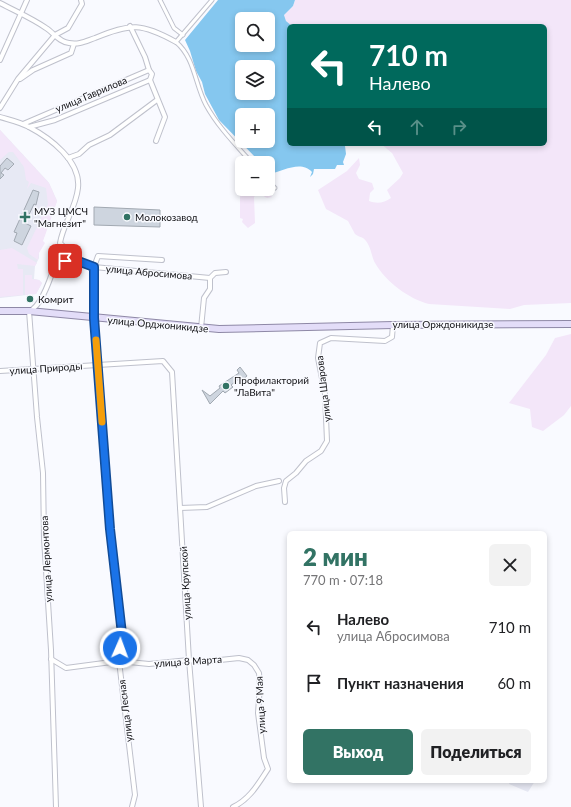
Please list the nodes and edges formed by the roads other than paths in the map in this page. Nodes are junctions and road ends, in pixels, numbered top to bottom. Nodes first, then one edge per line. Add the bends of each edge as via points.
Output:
1 (27, 0) edge
2 (82, 0) edge
3 (160, 0) edge
4 (212, 0) edge
5 (0, 2) edge
6 (22, 15) junction
7 (130, 26) junction
8 (55, 35) junction
9 (183, 35) junction
10 (176, 42) junction
11 (74, 44) junction
12 (0, 60) edge
13 (149, 70) junction
14 (150, 80) junction
15 (17, 82) junction
16 (158, 100) junction
17 (0, 108) edge
18 (0, 117) edge
19 (23, 124) junction
20 (29, 127) junction
21 (156, 141) dead end
22 (246, 156) edge
23 (68, 158) junction
24 (162, 260) dead end
25 (78, 261) junction
26 (94, 267) junction
27 (226, 272) dead end
28 (210, 278) junction
29 (0, 311) edge
30 (29, 311) junction
31 (94, 318) junction
32 (571, 324) edge
33 (393, 325) junction
34 (316, 327) joint
35 (201, 328) junction
36 (163, 361) joint
37 (98, 365) junction
38 (33, 370) junction
39 (0, 371) edge
40 (279, 480) dead end
41 (285, 502) dead end
42 (180, 508) junction
43 (51, 659) junction
44 (189, 660) junction
45 (119, 661) junction
46 (254, 664) joint
47 (56, 807) edge
48 (132, 807) edge
49 (201, 807) edge
50 (233, 807) edge

1 - 6 street
2 - 8 street via 68,28
3 - 9 street via 174,28
4 - 9 street
5 - 6 street
6 - 8 street
6 - 12 street
7 - 10 street via 148,29
7 - 11 street via 81,44
7 - 13 street
8 - 11 street via 64,42
8 - 15 street
9 - 10 street
10 - 22 street via 188,56 200,92 212,116
11 - 15 street via 71,53 33,70
13 - 14 street via 152,74
13 - 19 street, улица Гаврилова
14 - 16 street
14 - 20 street, улица Гаврилова via 55,120
15 - 17 street
16 - 21 street via 165,117
16 - 23 street via 110,135
18 - 19 street
19 - 20 street
20 - 23 street via 40,133
23 - 25 street via 74,166 78,189 60,243
24 - 26 street, улица Лесная via 98,256
25 - 26 street, улица Абросимова
25 - 30 street, улица Абросимова via 56,261 39,302
26 - 28 street, улица Абросимова
26 - 31 street, улица Лесная
27 - 28 street via 215,272
28 - 35 street via 210,289 204,298
29 - 30 main road, улица Орджоникидзе
30 - 31 main road, улица Орджоникидзе
30 - 38 street, улица Лермонтова
31 - 35 main road, улица Орджоникидзе
31 - 37 street, улица Лесная
32 - 33 main road, улица Орждоникидзе
33 - 34 main road, улица Орждоникидзе
33 - 41 street, улица Шарова via 392,337 385,342 331,338 320,343 318,358 325,394 328,441 321,451 286,480
34 - 35 main road, улица Орджоникидзе via 240,330
36 - 37 street, улица Природы
36 - 42 street, улица Крупской via 172,372
37 - 38 street, улица Природы
37 - 45 street, улица Лесная via 110,529 122,634
38 - 39 street, улица Природы
38 - 43 street, улица Лермонтова via 43,473
40 - 42 street via 256,486 207,507
42 - 44 street, улица Крупской
43 - 45 street, улица 8 Марта via 66,668
43 - 47 street, улица Лермонтова
44 - 45 street, улица 8 Марта via 149,664
44 - 46 street, улица 8 Марта via 201,662 239,658
44 - 49 street, улица Крупской
45 - 48 street, улица Лесная via 135,795
46 - 50 street, улица 9 Мая via 259,673 258,713 264,758 268,769 247,799

